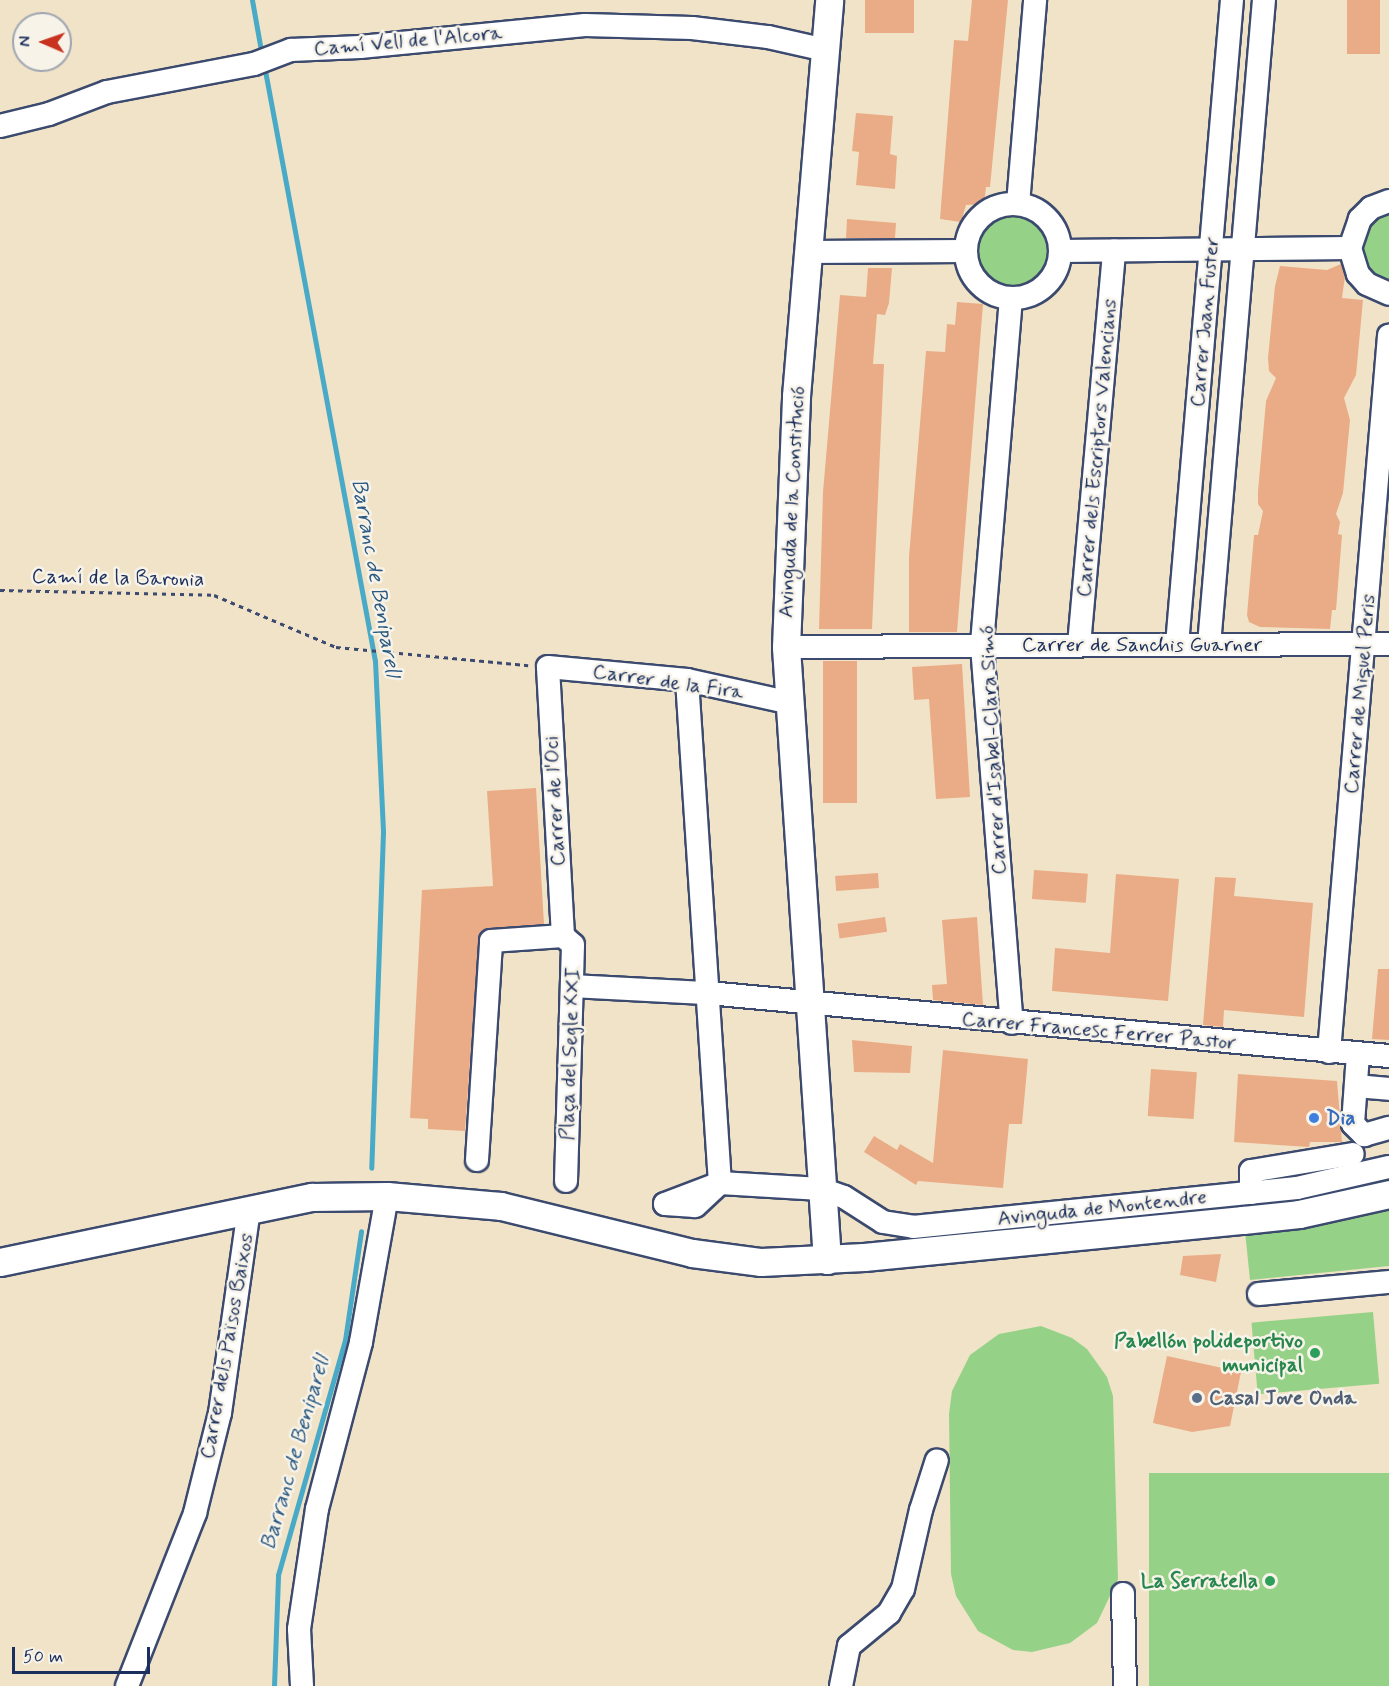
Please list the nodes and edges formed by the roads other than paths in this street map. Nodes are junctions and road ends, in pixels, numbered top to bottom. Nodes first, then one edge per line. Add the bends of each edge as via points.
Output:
1 (829, 0) edge
2 (1035, 0) edge
3 (1232, 0) edge
4 (1264, 0) edge
5 (825, 50) junction
6 (0, 126) edge
7 (1389, 201) edge
8 (1018, 204) junction
9 (1211, 249) junction
10 (1243, 249) junction
11 (1350, 249) junction
12 (1114, 250) junction
13 (966, 251) junction
14 (1060, 251) junction
15 (808, 252) junction
16 (1389, 294) edge
17 (1011, 298) junction
18 (1389, 336) edge
19 (1364, 644) junction
20 (1389, 644) edge
21 (1079, 645) junction
22 (1177, 645) junction
23 (1209, 645) junction
24 (982, 646) junction
25 (786, 647) junction
26 (548, 667) joint
27 (687, 680) junction
28 (787, 702) junction
29 (563, 936) junction
30 (573, 986) junction
31 (708, 993) junction
32 (810, 1005) junction
33 (1012, 1023) junction
34 (1329, 1052) junction
35 (1358, 1054) junction
36 (1389, 1056) edge
37 (1356, 1086) junction
38 (1389, 1089) edge
39 (1389, 1128) edge
40 (1358, 1129) junction
41 (1353, 1154) junction
42 (477, 1160) dead end
43 (1389, 1167) edge
44 (1356, 1177) junction
45 (566, 1181) dead end
46 (821, 1189) junction
47 (1251, 1193) junction
48 (1389, 1194) edge
49 (387, 1196) junction
50 (249, 1209) junction
51 (827, 1260) junction
52 (0, 1262) edge
53 (1389, 1282) edge
54 (1259, 1294) dead end
55 (937, 1460) dead end
56 (1123, 1594) dead end
57 (127, 1686) edge
58 (302, 1686) edge
59 (841, 1686) edge
60 (1125, 1686) edge

1 - 5 main road, Avinguda de la Constitució
2 - 8 street
3 - 9 street, Carrer Joan Fuster
4 - 10 street, Carrer Joan Fuster
5 - 6 street, Camí Vell de l'Alcora via 768,37 693,28 585,25 291,50 264,60 106,92 49,114
5 - 15 main road, Avinguda de la Constitució
7 - 11 street via 1371,208 1360,219
8 - 13 street via 1002,205 982,216 969,236
8 - 14 street via 1031,207 1048,220 1058,237
9 - 10 street
9 - 12 street
9 - 22 street, Carrer Joan Fuster
10 - 11 street
10 - 23 street, Carrer Joan Fuster
11 - 16 street via 1358,274 1367,284
12 - 14 street
12 - 21 street, Carrer dels Escriptors Valencians
13 - 15 street
13 - 17 street via 968,265 979,283 997,295
14 - 17 street via 1058,266 1045,285 1026,297
15 - 25 main road, Avinguda de la Constitució via 789,520
17 - 24 street, Carrer d'Isabel-Clara Simó
18 - 19 street, Carrer de Miquel Peris
19 - 20 street, Carrer de Sanchis Guarner
19 - 23 street, Carrer de Sanchis Guarner
19 - 34 street, Carrer de Miquel Peris
21 - 22 street, Carrer de Sanchis Guarner
21 - 24 street, Carrer de Sanchis Guarner
22 - 23 street, Carrer de Sanchis Guarner
24 - 25 street, Carrer de Sanchis Guarner
24 - 33 street, Carrer d'Isabel-Clara Simó
25 - 28 main road, Avinguda de la Constitució
26 - 27 street, Carrer de la Fira
26 - 29 street, Carrer de l'Oci
27 - 28 street, Carrer de la Fira
27 - 31 street
28 - 32 main road, Avinguda de la Constitució
29 - 30 street, Plaça del Segle XXI via 573,945
29 - 42 street, Plaça del Segle XXI via 491,942
30 - 31 street
30 - 45 street, Plaça del Segle XXI
31 - 32 street
31 - 46 street via 720,1183
32 - 33 street, Carrer Francesc Ferrer Pastor
32 - 46 main road, Avinguda de la Constitució
33 - 34 street, Carrer Francesc Ferrer Pastor
34 - 35 street, Carrer Francesc Ferrer Pastor
35 - 36 street, Carrer Francesc Ferrer Pastor
35 - 37 street
37 - 38 street
37 - 40 street via 1353,1124
39 - 40 street via 1364,1135
40 - 41 street
41 - 44 street
41 - 47 street via 1251,1171
43 - 44 street, Avinguda de Montendre
44 - 47 street, Avinguda de Montendre
46 - 47 street, Avinguda de Montendre via 844,1197 897,1227
46 - 51 main road, Avinguda de la Constitució
48 - 51 main road, Avinguda de Montendre via 1299,1214
49 - 50 main road, Avinguda de Montendre via 312,1197
49 - 51 main road, Avinguda de Montendre via 501,1206 716,1258 761,1262
49 - 58 street via 362,1342 316,1509 299,1629
50 - 52 main road, Avinguda de Montendre
50 - 57 street, Carrer dels Països Baixos via 220,1413 195,1513
53 - 54 street
55 - 59 street via 903,1589 889,1613 849,1646
56 - 60 street

